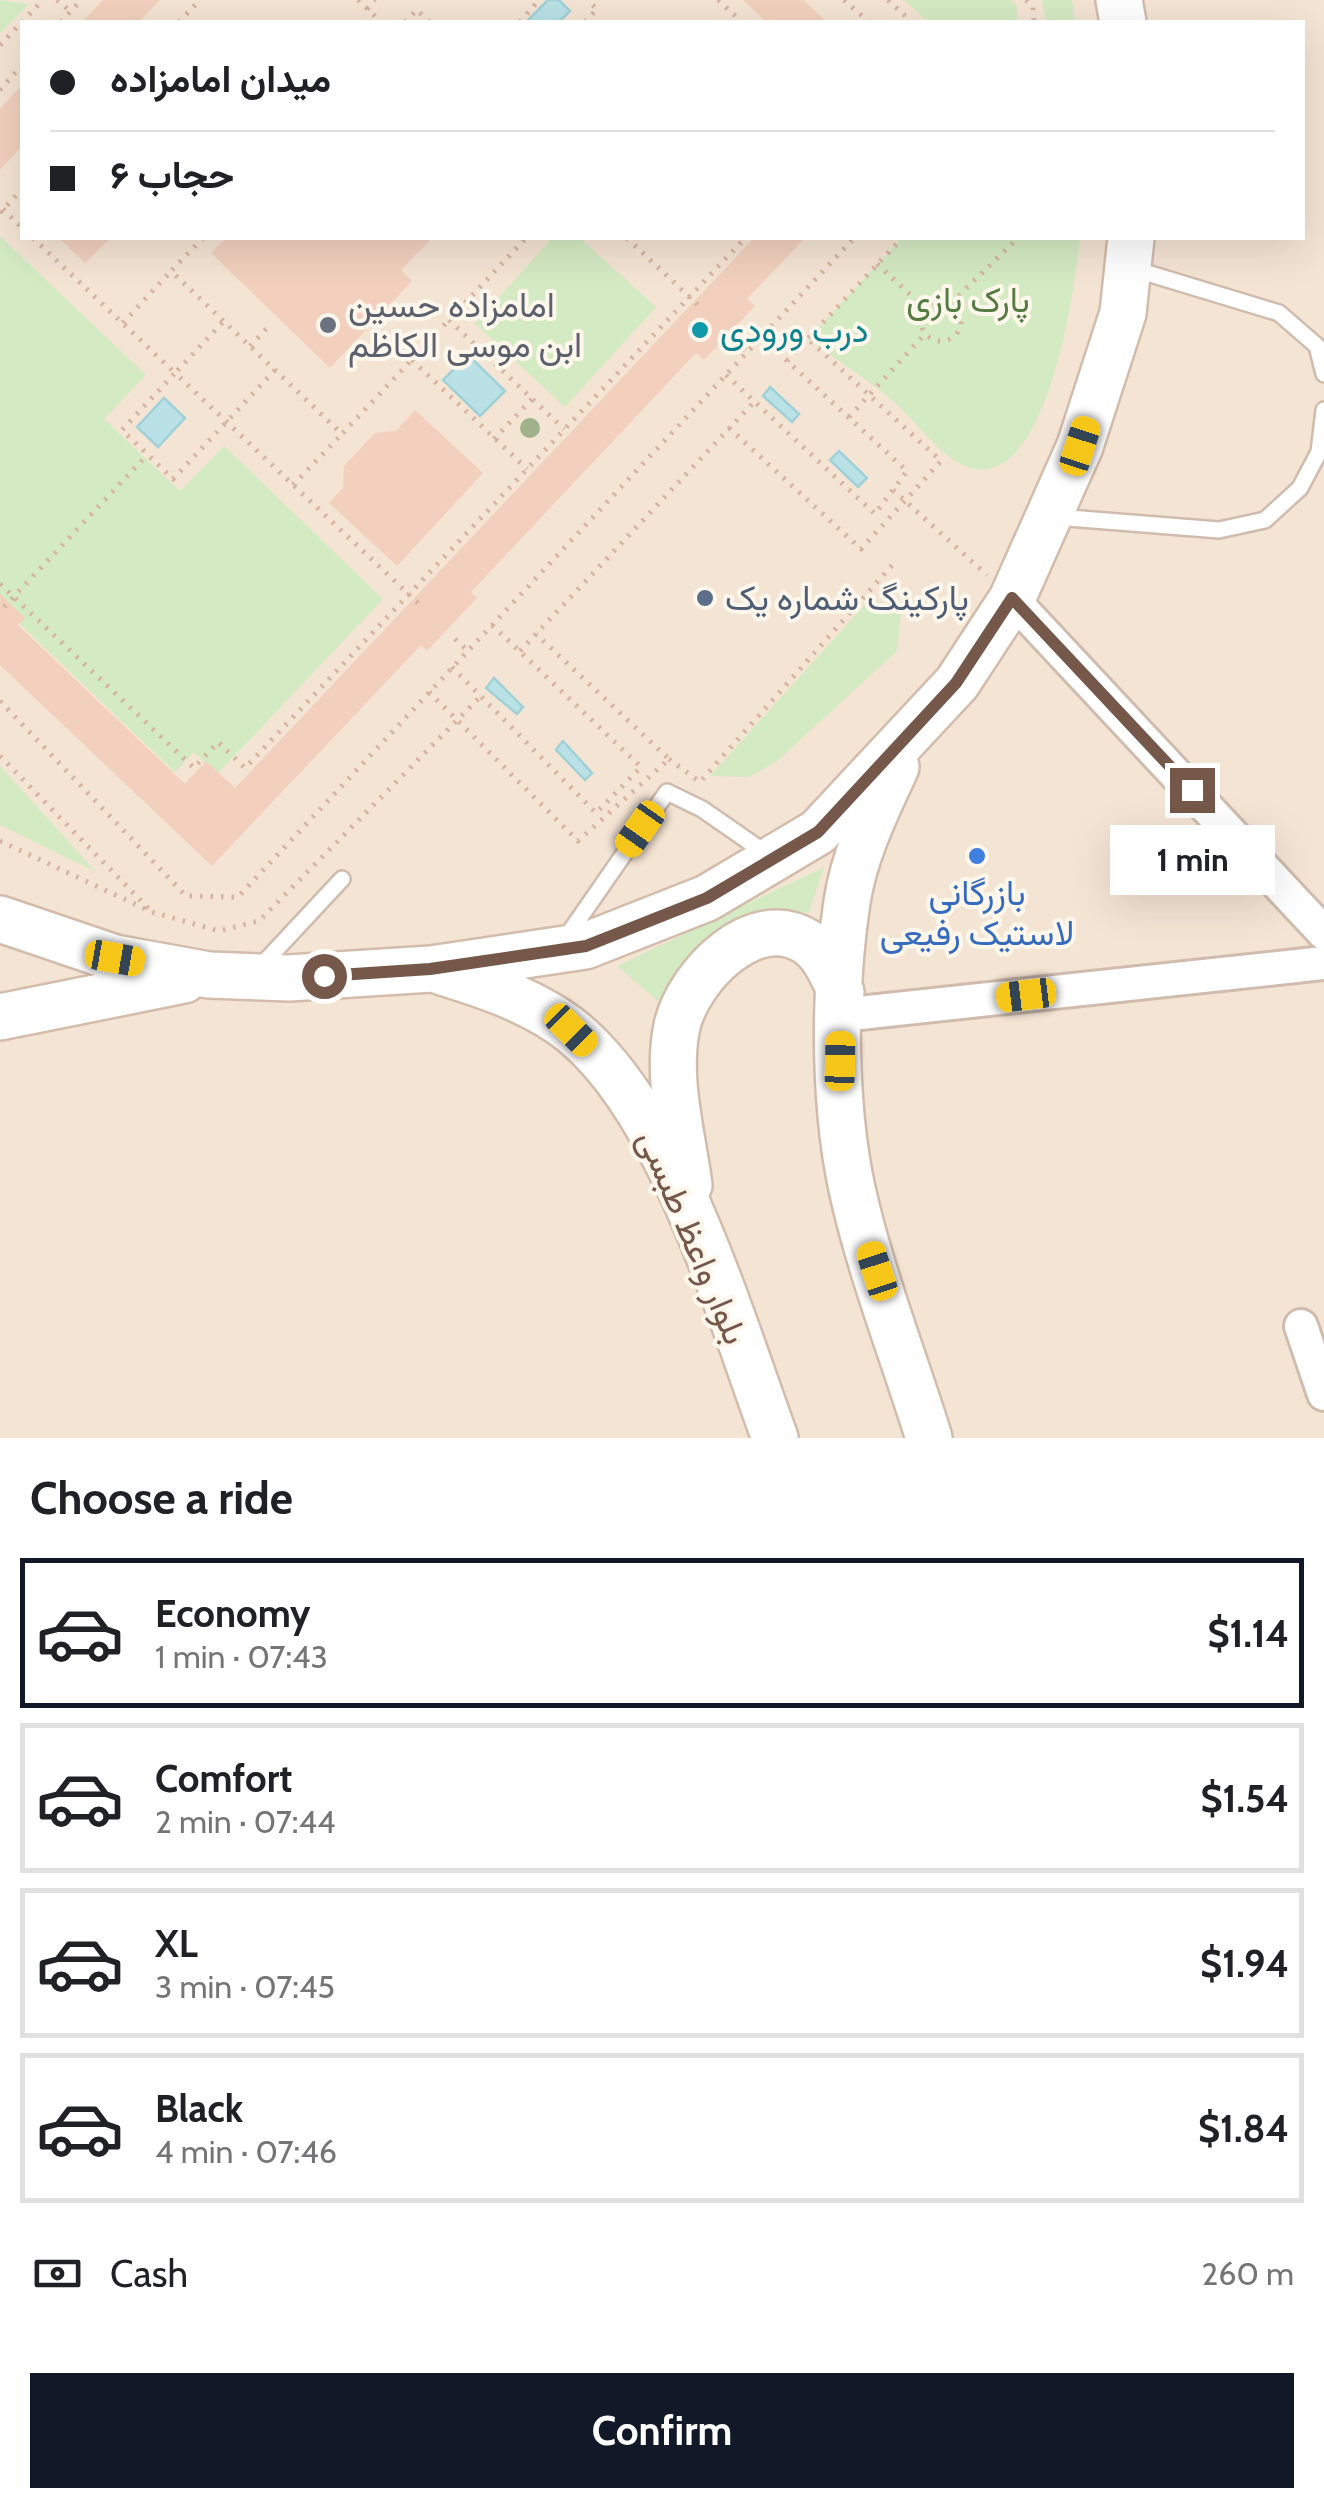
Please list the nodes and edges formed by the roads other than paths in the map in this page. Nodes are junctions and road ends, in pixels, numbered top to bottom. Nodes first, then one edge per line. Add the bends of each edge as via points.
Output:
1 (1130, 252) edge
2 (1324, 374) edge
3 (1324, 410) edge
4 (1321, 452) edge
5 (1052, 517) junction
6 (1012, 598) junction
7 (912, 732) junction
8 (774, 858) junction
9 (342, 879) dead end
10 (0, 920) edge
11 (1324, 934) edge
12 (556, 950) junction
13 (1324, 962) edge
14 (430, 969) junction
15 (230, 976) junction
16 (841, 1004) junction
17 (0, 1016) edge
18 (695, 1221) junction
19 (1302, 1326) dead end
20 (1324, 1394) edge
21 (775, 1438) edge
22 (930, 1438) edge

1 - 2 lane via 1279,314 1317,346
1 - 5 main road via 1123,314
3 - 4 lane
4 - 5 lane via 1300,488 1265,520 1220,530
5 - 6 main road
6 - 7 main road via 956,683
6 - 11 street
7 - 8 main road via 818,832
7 - 16 main road via 866,833 847,901
8 - 12 main road via 707,898 586,946
8 - 12 lane via 666,792
9 - 15 lane
10 - 15 main road via 115,958
12 - 14 main road
13 - 16 street
14 - 15 main road
14 - 18 main road, بلوار واعظ طبسی via 502,991 571,1030 612,1070
15 - 17 main road
16 - 18 main road via 822,955 804,940 782,936 729,949 693,988 678,1022 672,1061
16 - 22 main road via 843,1128 856,1205
18 - 21 main road, بلوار واعظ طبسی
19 - 20 street

